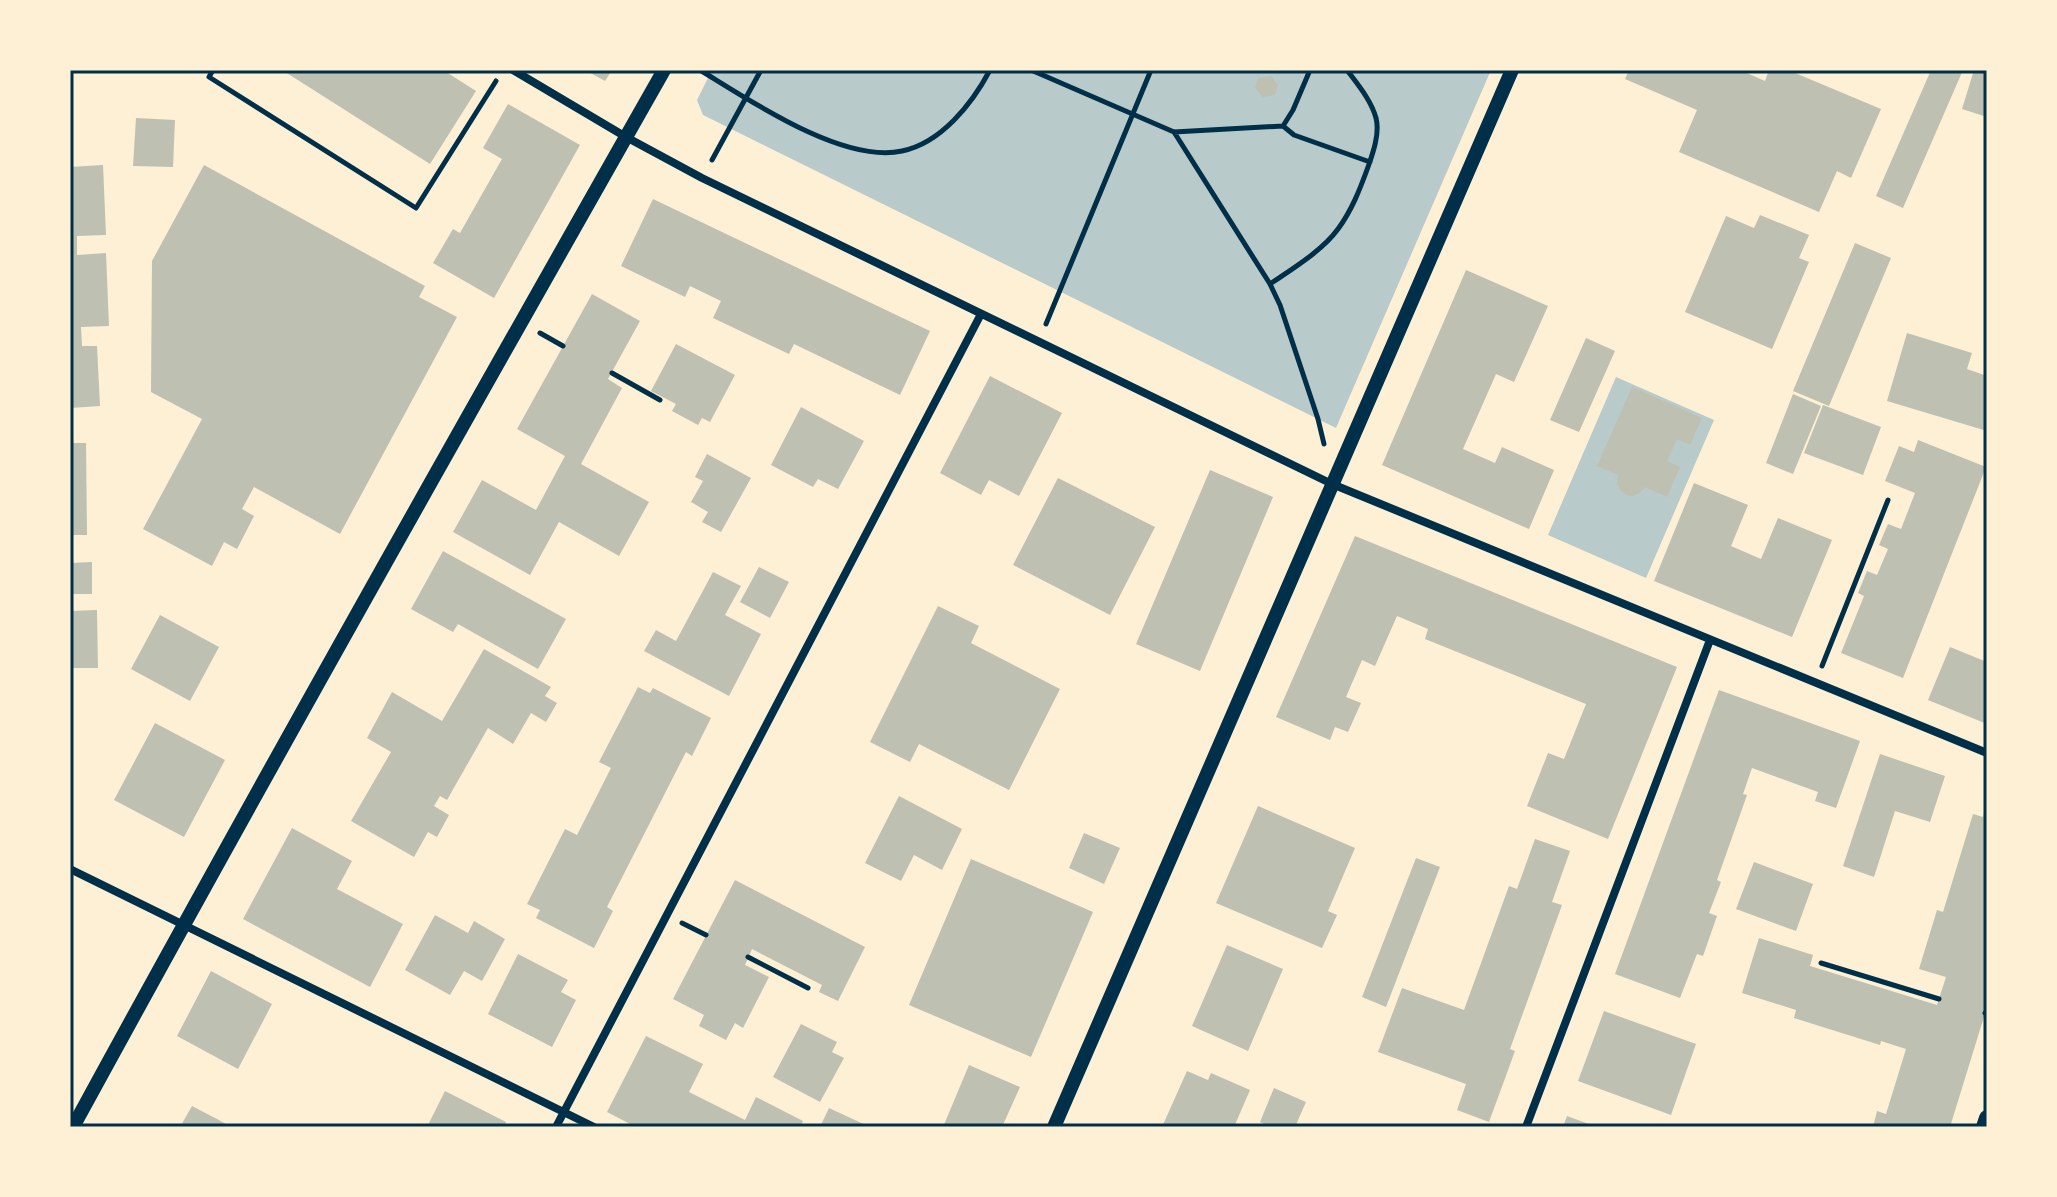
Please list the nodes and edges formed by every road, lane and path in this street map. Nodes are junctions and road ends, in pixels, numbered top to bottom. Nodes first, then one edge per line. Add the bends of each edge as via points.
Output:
1 (213, 70) edge
2 (513, 70) edge
3 (664, 70) edge
4 (700, 70) edge
5 (761, 70) edge
6 (990, 70) edge
7 (1031, 70) edge
8 (1151, 70) edge
9 (1310, 70) edge
10 (1347, 70) edge
11 (1512, 70) edge
12 (498, 79) dead end
13 (746, 97) junction
14 (1134, 114) junction
15 (1283, 126) junction
16 (1174, 132) junction
17 (626, 137) junction
18 (1370, 162) junction
19 (702, 178) junction
20 (1270, 284) junction
21 (981, 314) junction
22 (1038, 341) junction
23 (612, 373) dead end
24 (660, 400) dead end
25 (1332, 484) junction
26 (1888, 500) dead end
27 (1710, 640) junction
28 (1815, 683) junction
29 (1987, 753) edge
30 (70, 869) edge
31 (183, 924) junction
32 (748, 957) dead end
33 (1821, 963) dead end
34 (808, 988) dead end
35 (1939, 999) dead end
36 (564, 1112) junction
37 (1987, 1118) edge
38 (73, 1127) edge
39 (556, 1127) edge
40 (594, 1127) edge
41 (1054, 1127) edge
42 (1526, 1127) edge
43 (1984, 1127) edge

1 - 12 path via 209,77 416,208
2 - 17 street
3 - 17 street
4 - 13 path
5 - 13 path
6 - 13 path via 940,133 895,152 868,152 823,139
7 - 14 path
8 - 14 path
9 - 15 path
10 - 18 path via 1377,120
11 - 25 street
13 - 19 path
14 - 16 path
14 - 22 path
15 - 16 path
15 - 18 path via 1294,135
16 - 20 path
17 - 19 street
17 - 31 street
18 - 20 path via 1336,232
19 - 21 street
20 - 25 path via 1318,419
21 - 22 street
21 - 36 street
22 - 25 street
23 - 24 path
25 - 27 street
25 - 41 street
26 - 28 path
27 - 28 street
27 - 42 street
28 - 29 street
30 - 31 street
31 - 36 street
31 - 38 street
32 - 34 path
33 - 35 path
36 - 39 street
36 - 40 street
37 - 43 main road

